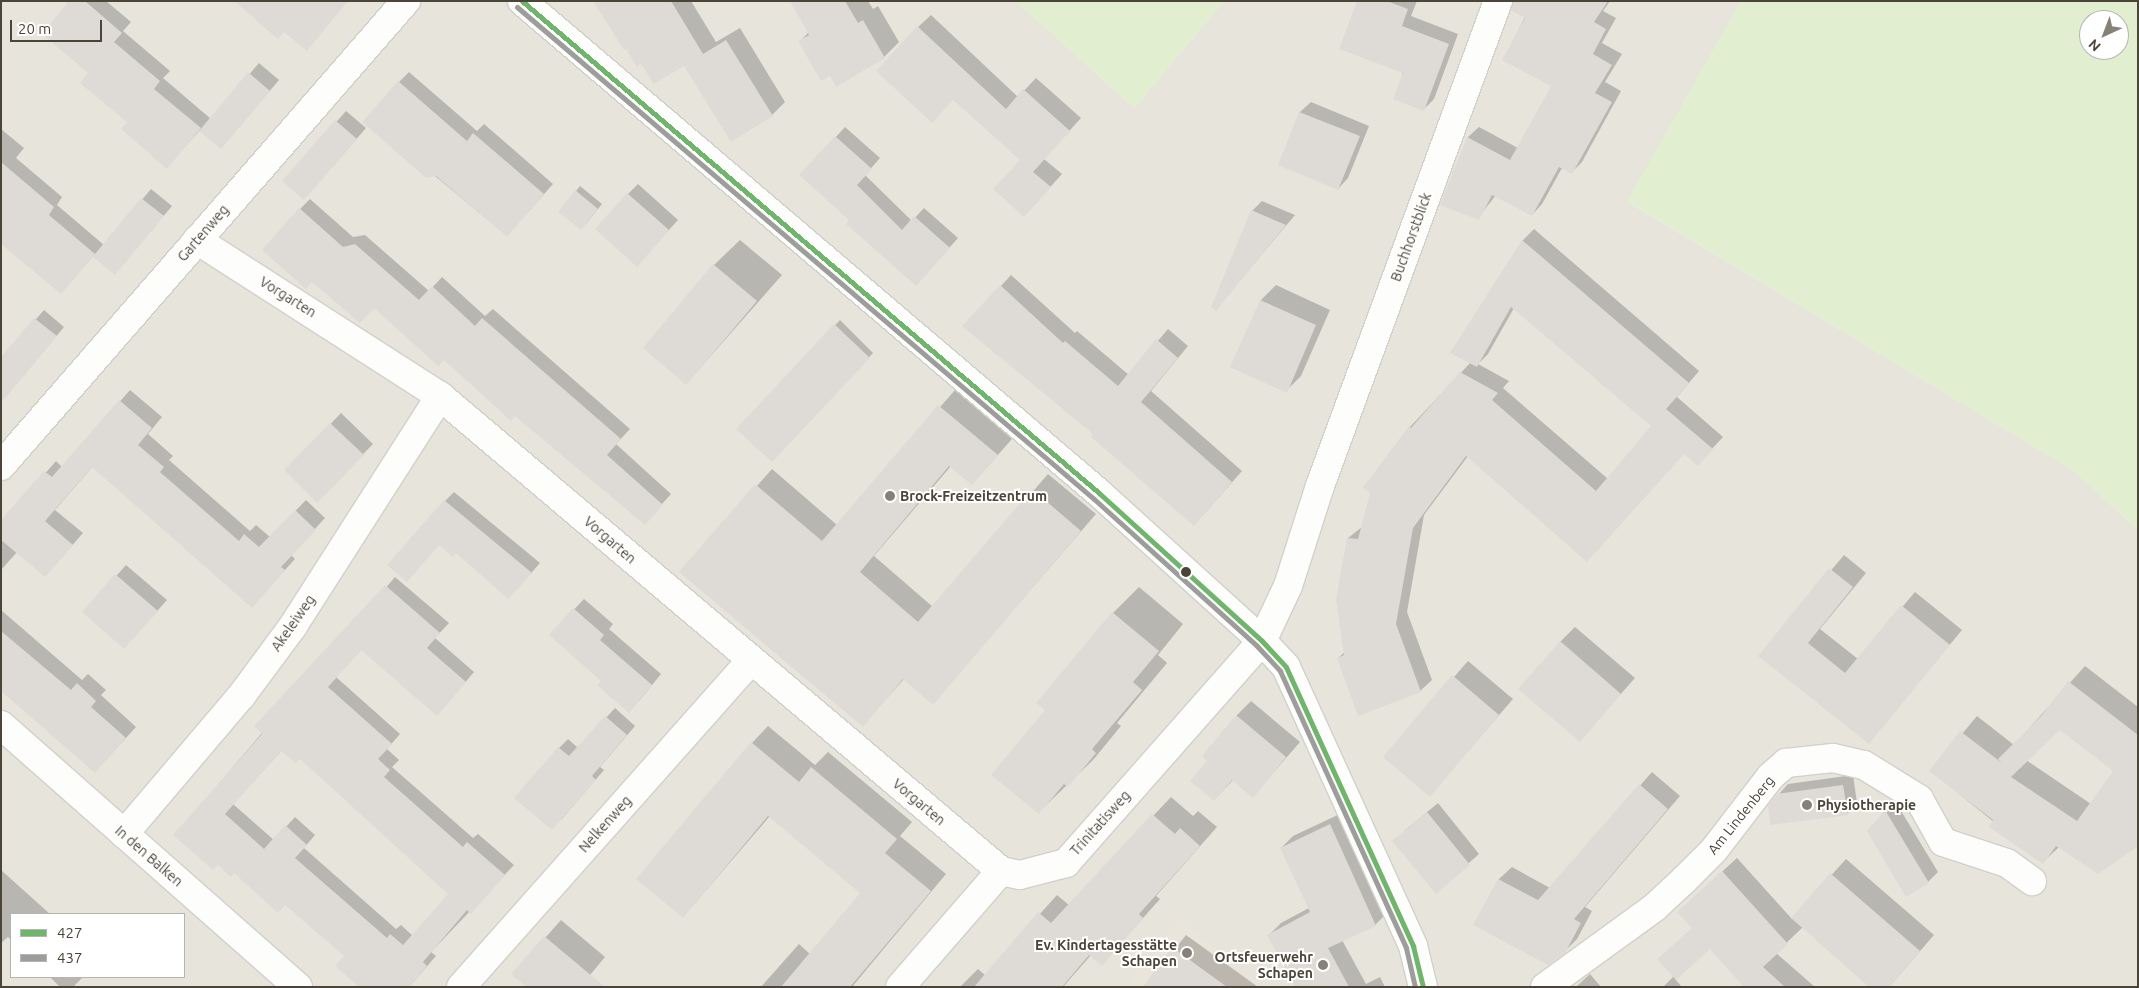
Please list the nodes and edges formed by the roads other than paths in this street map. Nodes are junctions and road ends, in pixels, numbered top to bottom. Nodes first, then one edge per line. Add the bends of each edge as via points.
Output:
1 (406, 1) edge
2 (522, 1) edge
3 (1498, 1) edge
4 (197, 240) junction
5 (440, 396) junction
6 (1, 466) edge
7 (1262, 641) junction
8 (750, 662) junction
9 (1, 726) edge
10 (124, 834) junction
11 (1001, 871) junction
12 (2032, 881) dead end
13 (298, 987) edge
14 (461, 987) edge
15 (900, 987) edge
16 (1423, 987) edge
17 (1545, 987) edge

1 - 4 street, Gartenweg
2 - 7 street via 1099,493
3 - 7 street, Buchhorstblick via 1320,486 1288,586
4 - 5 street, Vorgarten
4 - 6 street, Gartenweg
5 - 8 street, Vorgarten
5 - 10 street, Akeleiweg via 293,626 242,695
7 - 11 street, Trinitatisweg via 1066,863 1020,876
7 - 16 street via 1286,667 1310,716 1413,946
8 - 11 street, Vorgarten
8 - 14 street, Nelkenweg
9 - 10 street, In den Balken
10 - 13 street, In den Balken
11 - 15 street
12 - 17 street, Am Lindenberg via 2006,863 1943,842 1919,799 1864,766 1833,758 1786,764 1771,776 1714,850 1662,900

